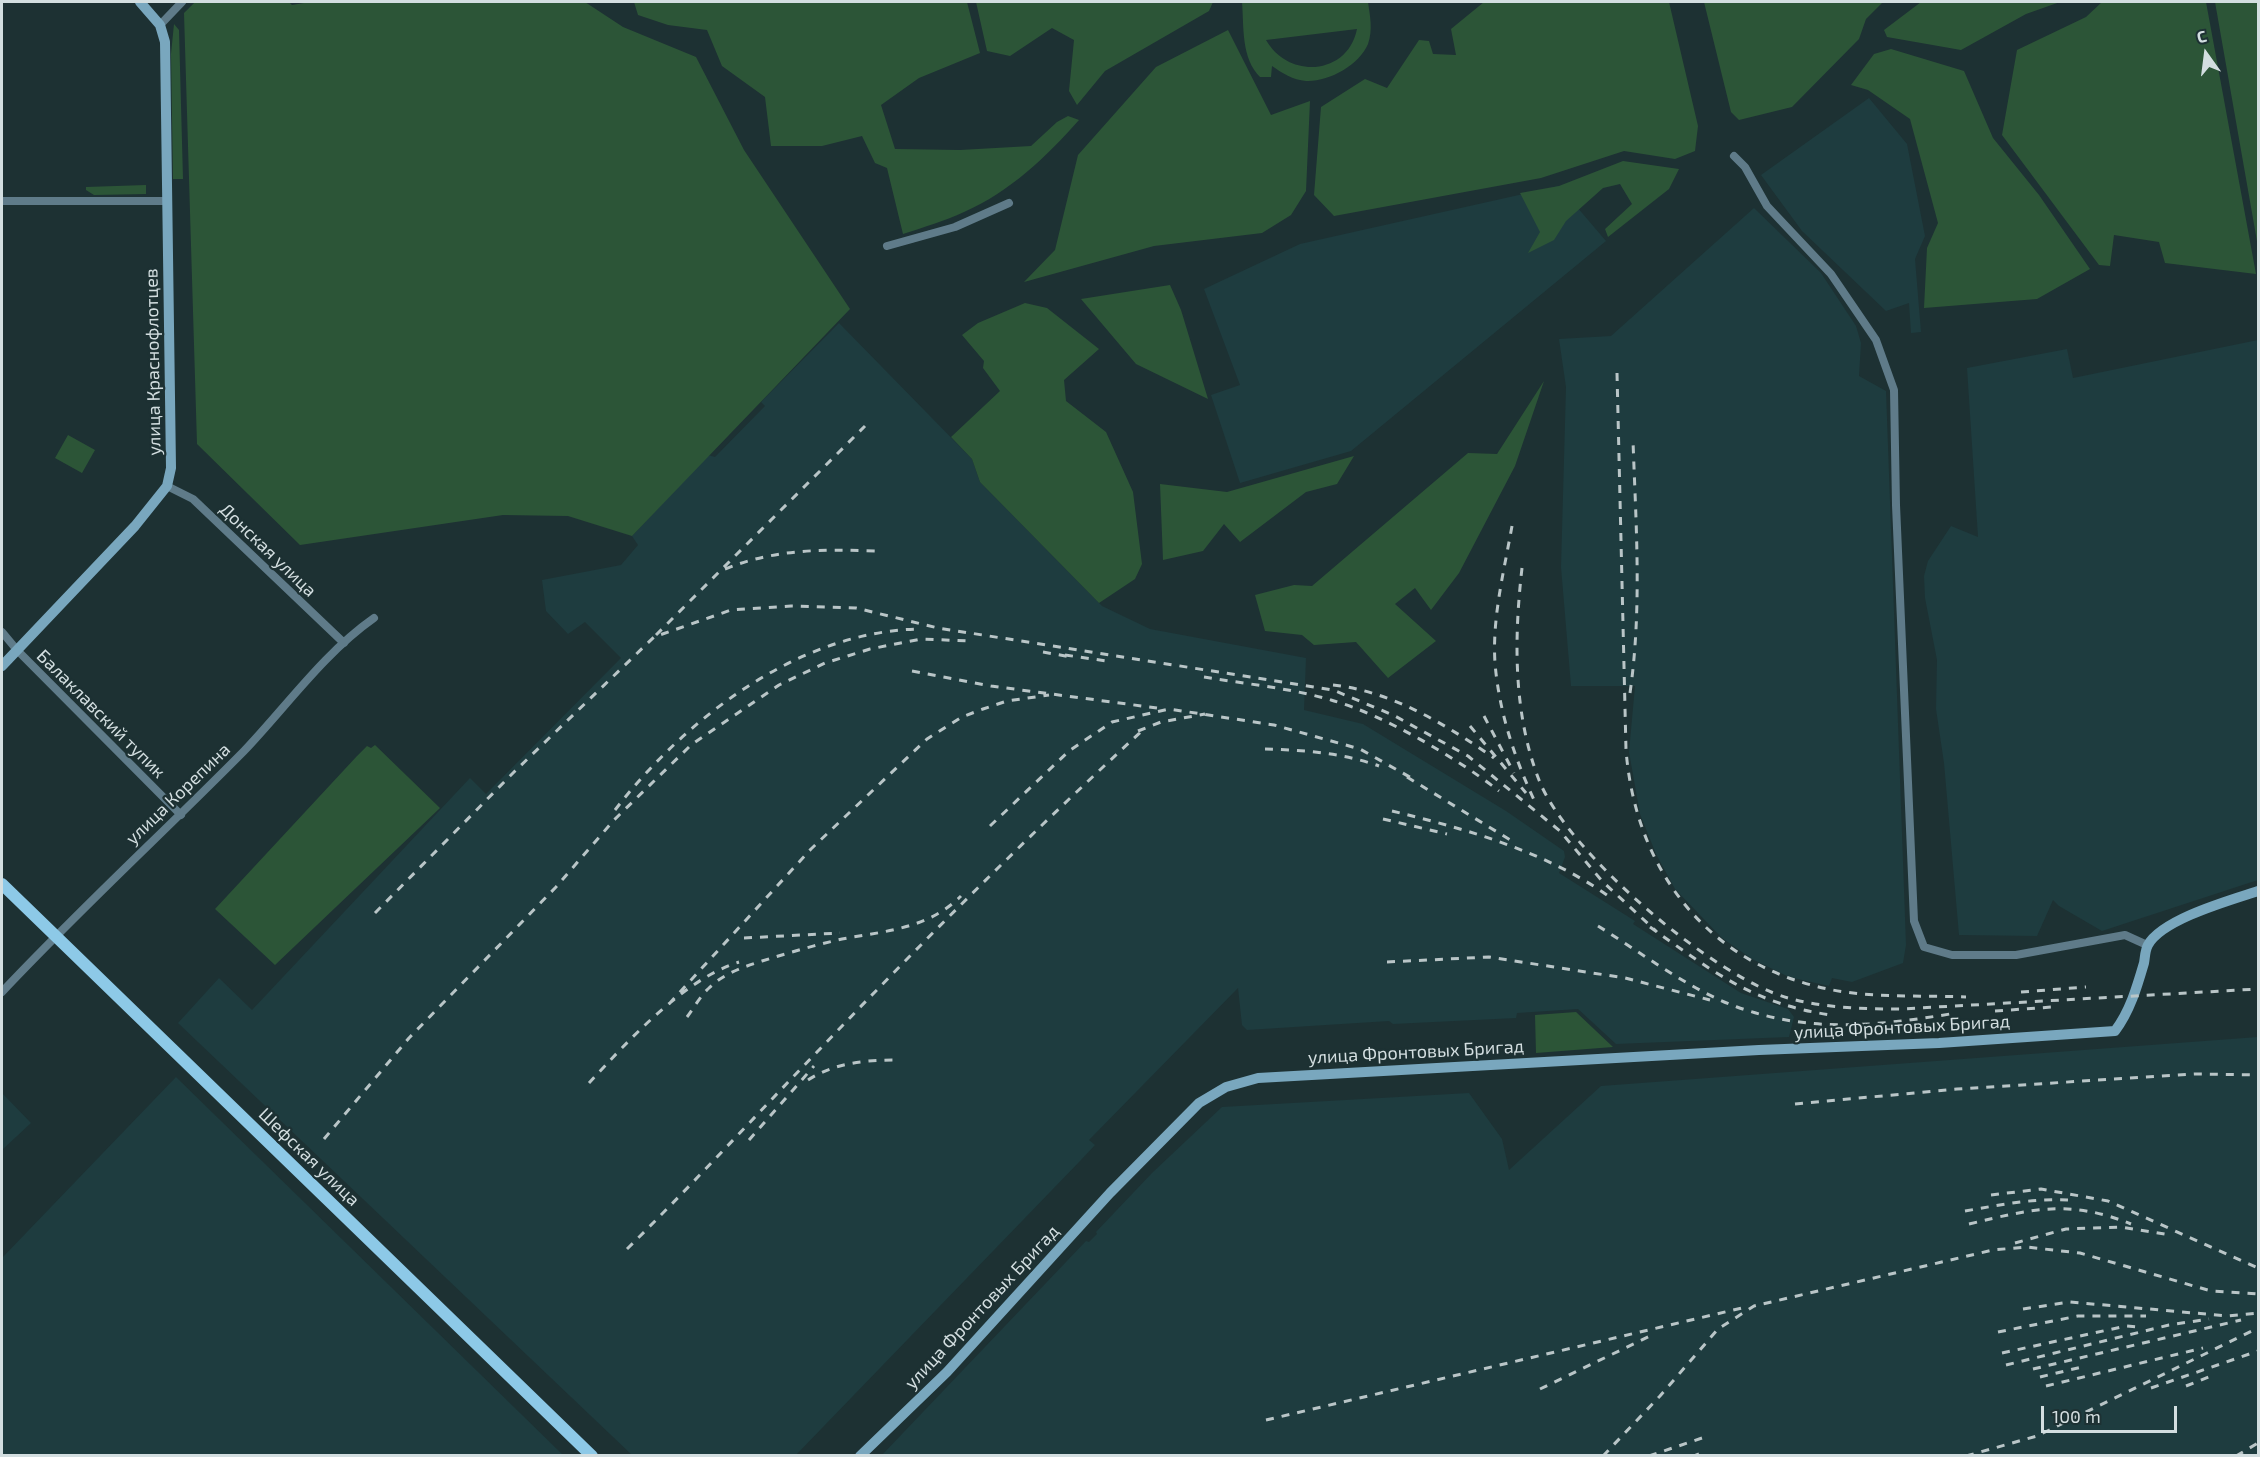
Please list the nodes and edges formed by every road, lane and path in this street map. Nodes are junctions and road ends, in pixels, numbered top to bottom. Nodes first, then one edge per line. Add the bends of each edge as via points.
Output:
1 (140, 2) edge
2 (182, 2) edge
3 (160, 25) junction
4 (1734, 156) dead end
5 (2, 201) edge
6 (165, 201) junction
7 (1009, 203) dead end
8 (886, 246) dead end
9 (167, 486) junction
10 (374, 618) dead end
11 (2, 632) edge
12 (344, 643) junction
13 (17, 650) junction
14 (2, 666) edge
15 (181, 815) junction
16 (2, 885) edge
17 (2259, 891) edge
18 (54, 937) junction
19 (2148, 945) junction
20 (2, 992) edge
21 (592, 1455) edge
22 (860, 1455) edge

1 - 3 main road
2 - 3 street
3 - 6 main road, улица Краснофлотцев via 165,42
4 - 19 street via 1745,167 1767,206 1831,274 1876,340 1894,390 1913,909 1919,938 1924,947 1952,955 2016,955 2125,935
5 - 6 street
6 - 9 main road, улица Краснофлотцев via 172,400
7 - 8 street via 955,227
9 - 12 street, Донская улица via 193,499
9 - 13 main road via 135,526
10 - 12 street, улица Корепина
11 - 13 street, Балаклавский тупик
12 - 15 street, улица Корепина
13 - 14 main road
13 - 15 street, Балаклавский тупик
15 - 18 street, улица Корепина
16 - 18 main road, Шефская улица
17 - 19 main road via 2173,922
18 - 20 street, улица Корепина
18 - 21 main road, Шефская улица
19 - 22 main road, улица Фронтовых Бригад via 2124,1019 2115,1031 1414,1068 1241,1081 1199,1103 1110,1193 947,1372

